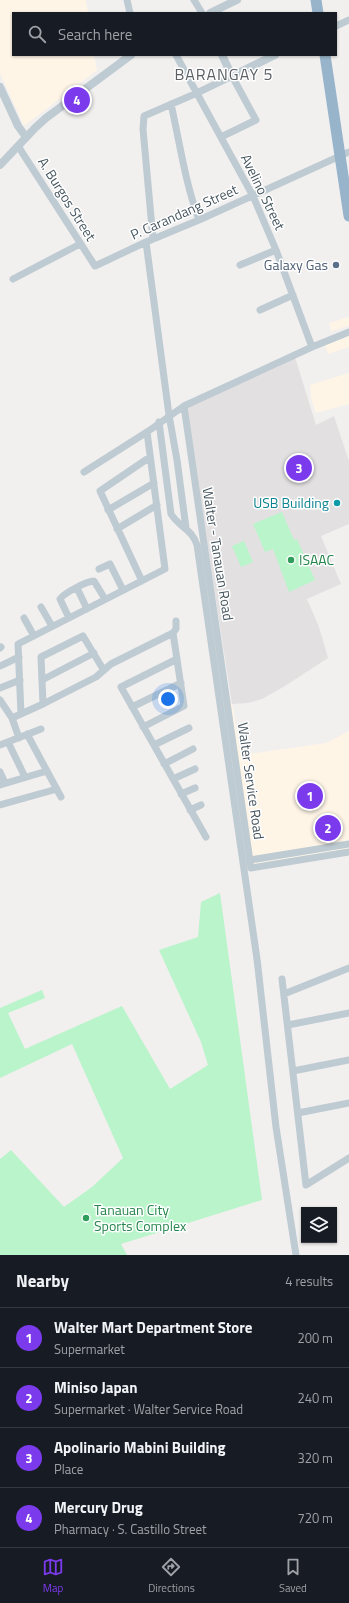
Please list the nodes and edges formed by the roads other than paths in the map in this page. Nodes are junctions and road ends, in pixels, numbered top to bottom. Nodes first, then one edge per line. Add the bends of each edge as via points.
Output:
1 (127, 0) edge
2 (194, 0) edge
3 (237, 0) edge
4 (316, 0) edge
5 (321, 0) edge
6 (130, 12) edge
7 (201, 12) edge
8 (212, 12) edge
9 (318, 12) edge
10 (323, 12) edge
11 (349, 20) edge
12 (337, 26) edge
13 (130, 56) edge
14 (177, 56) edge
15 (222, 56) edge
16 (273, 56) edge
17 (325, 56) edge
18 (329, 56) edge
19 (232, 76) junction
20 (0, 87) edge
21 (197, 93) junction
22 (171, 104) junction
23 (26, 137) junction
24 (221, 137) junction
25 (18, 146) junction
26 (345, 154) edge
27 (0, 163) edge
28 (349, 173) edge
29 (253, 196) junction
30 (349, 216) edge
31 (199, 220) junction
32 (150, 241) junction
33 (80, 244) junction
34 (276, 250) junction
35 (240, 265) dead end
36 (95, 266) joint
37 (14, 279) dead end
38 (293, 295) junction
39 (260, 310) dead end
40 (349, 332) edge
41 (312, 347) junction
42 (184, 406) junction
43 (169, 415) junction
44 (159, 422) junction
45 (147, 432) junction
46 (150, 457) junction
47 (84, 472) dead end
48 (154, 483) junction
49 (157, 505) junction
50 (108, 510) junction
51 (186, 528) junction
52 (117, 529) junction
53 (98, 569) dead end
54 (142, 580) junction
55 (77, 588) junction
56 (123, 590) junction
57 (105, 599) junction
58 (42, 607) dead end
59 (86, 609) junction
60 (24, 618) dead end
61 (70, 618) junction
62 (176, 621) dead end
63 (52, 626) junction
64 (174, 633) junction
65 (34, 636) junction
66 (94, 653) junction
67 (19, 657) junction
68 (177, 659) junction
69 (0, 666) edge
70 (104, 669) junction
71 (20, 680) junction
72 (42, 680) junction
73 (181, 683) junction
74 (0, 688) edge
75 (0, 700) edge
76 (43, 704) junction
77 (227, 706) joint
78 (132, 707) junction
79 (22, 714) junction
80 (12, 718) junction
81 (143, 727) junction
82 (189, 728) dead end
83 (41, 729) dead end
84 (27, 734) junction
85 (19, 738) junction
86 (8, 742) junction
87 (0, 745) edge
88 (154, 745) junction
89 (193, 748) dead end
90 (164, 764) junction
91 (195, 769) dead end
92 (47, 771) junction
93 (0, 772) edge
94 (25, 777) junction
95 (173, 779) junction
96 (3, 784) edge
97 (195, 788) dead end
98 (56, 789) junction
99 (181, 794) junction
100 (60, 797) dead end
101 (0, 805) edge
102 (201, 805) dead end
103 (190, 810) junction
104 (206, 837) dead end
105 (349, 844) edge
106 (349, 852) edge
107 (250, 860) junction
108 (349, 968) edge
109 (282, 980) dead end
110 (284, 994) junction
111 (349, 1013) edge
112 (288, 1025) junction
113 (349, 1060) edge
114 (293, 1071) junction
115 (349, 1103) edge
116 (298, 1113) junction
117 (349, 1158) edge
118 (296, 1255) edge

1 - 6 street
2 - 7 street
3 - 8 street
4 - 9 highway
5 - 10 highway
11 - 12 street
13 - 23 street via 46,118
14 - 21 street, Avelino Street
15 - 19 street
16 - 19 street
17 - 26 highway
18 - 26 highway
19 - 21 street
19 - 24 street via 256,120
20 - 23 street via 18,126
21 - 22 street
21 - 24 street, Avelino Street
22 - 31 street via 185,178
22 - 32 street via 144,116
23 - 25 street
24 - 29 street, Avelino Street
25 - 27 street
25 - 33 street, A. Burgos Street
26 - 28 highway
26 - 29 street, P. Carandang Street
26 - 30 highway
29 - 31 street, P. Carandang Street
29 - 34 street, Avelino Street
31 - 32 street, P. Carandang Street
32 - 36 street, P. Carandang Street
32 - 43 street
33 - 36 street, A. Burgos Street
33 - 37 street
34 - 35 street
34 - 38 street, Avelino Street
38 - 39 street
38 - 41 street, Avelino Street
40 - 41 street
41 - 42 street
42 - 43 street
42 - 77 street, Walter - Tanauan Road
43 - 44 street
43 - 51 street
44 - 45 street
44 - 51 street via 171,514
45 - 46 street
45 - 47 street
46 - 48 street
46 - 50 street via 100,492
48 - 49 street
48 - 50 street
49 - 52 street
49 - 54 street via 166,569
50 - 52 street
51 - 118 street via 195,537 197,545 257,959 276,1127
52 - 54 street
53 - 56 street via 110,564
54 - 56 street
55 - 57 street via 94,581
55 - 59 street
55 - 61 street via 60,599
56 - 57 street
57 - 59 street
58 - 63 street
59 - 61 street
60 - 65 street
61 - 63 street
62 - 64 street
63 - 65 street
64 - 68 street
64 - 70 street
65 - 67 street via 18,644
66 - 70 street
66 - 72 street
66 - 72 street via 83,636 41,657
67 - 69 street
67 - 71 street
68 - 73 street
68 - 78 street via 121,687
70 - 76 street via 96,677
71 - 74 street
71 - 79 street
72 - 76 street
73 - 78 street
73 - 81 street via 184,706
75 - 80 street
76 - 79 street
77 - 107 street, Walter Service Road
78 - 81 street
79 - 80 street
80 - 85 street
81 - 88 street
82 - 88 street
83 - 84 street
84 - 85 street
84 - 92 street
85 - 86 street
86 - 87 street
86 - 94 street
88 - 90 street
89 - 90 street
90 - 95 street
91 - 95 street
92 - 94 street
92 - 98 street
93 - 96 street
94 - 96 street
95 - 99 street
97 - 99 street
98 - 100 street
98 - 101 street
99 - 103 street
102 - 103 street
103 - 104 street
105 - 107 street, Walter Service Road
106 - 107 street, Walter Service Road via 251,868
108 - 110 street
109 - 110 street
110 - 112 street
111 - 112 street
112 - 114 street
113 - 114 street
114 - 116 street
115 - 116 street
116 - 117 street via 306,1185

